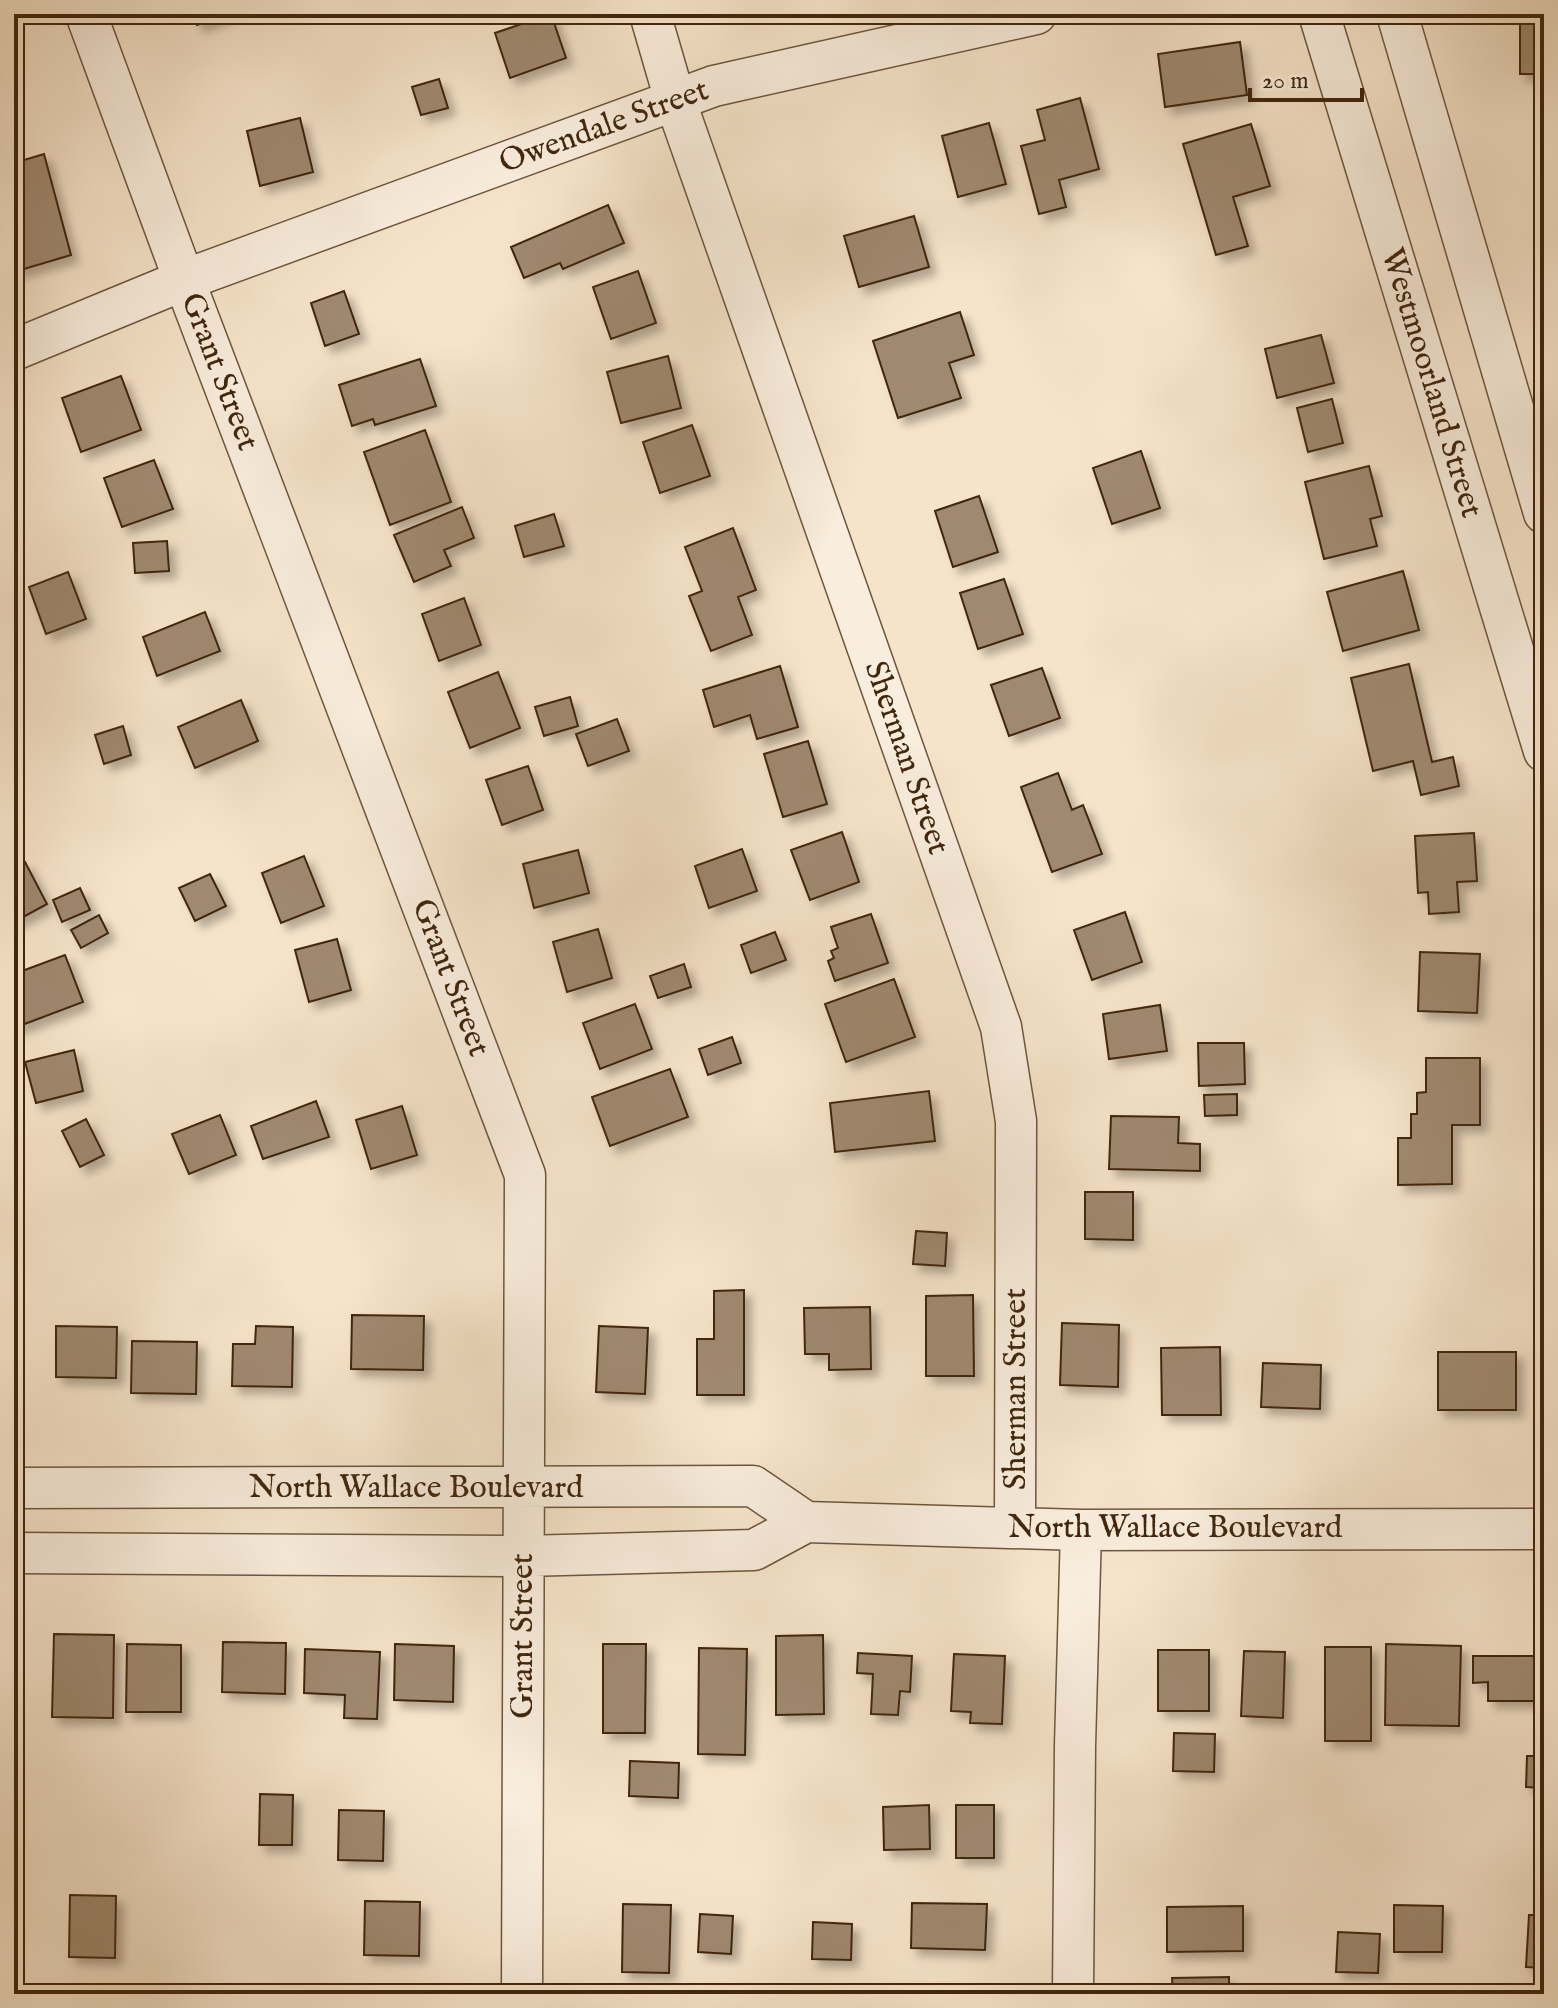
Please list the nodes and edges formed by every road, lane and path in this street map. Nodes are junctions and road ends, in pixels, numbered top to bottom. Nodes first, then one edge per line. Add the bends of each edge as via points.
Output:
1 (86, 14) edge
2 (650, 14) edge
3 (1036, 14) edge
4 (1319, 14) edge
5 (1397, 14) edge
6 (675, 100) junction
7 (184, 280) junction
8 (14, 350) edge
9 (1544, 513) edge
10 (1544, 751) edge
11 (14, 1488) edge
12 (524, 1488) junction
13 (806, 1522) junction
14 (1015, 1528) junction
15 (1544, 1529) edge
16 (1081, 1530) junction
17 (14, 1553) edge
18 (524, 1556) junction
19 (522, 1994) edge
20 (1073, 1994) edge

1 - 7 street, Grant Street
2 - 6 street, Sherman Street
3 - 6 street, Owendale Street via 714,86
4 - 10 street, Westmoorland Street
5 - 9 street
6 - 7 street, Owendale Street
6 - 14 street, Sherman Street via 1001,1027 1016,1121
7 - 8 street, Owendale Street
7 - 12 street, Grant Street via 525,1175
11 - 12 street, North Wallace Boulevard
12 - 13 street, North Wallace Boulevard via 753,1486
12 - 18 street, Grant Street
13 - 14 street, North Wallace Boulevard
13 - 18 street, North Wallace Boulevard via 754,1550
14 - 16 street, North Wallace Boulevard
15 - 16 street, North Wallace Boulevard
16 - 20 street
17 - 18 street, North Wallace Boulevard
18 - 19 street, Grant Street

